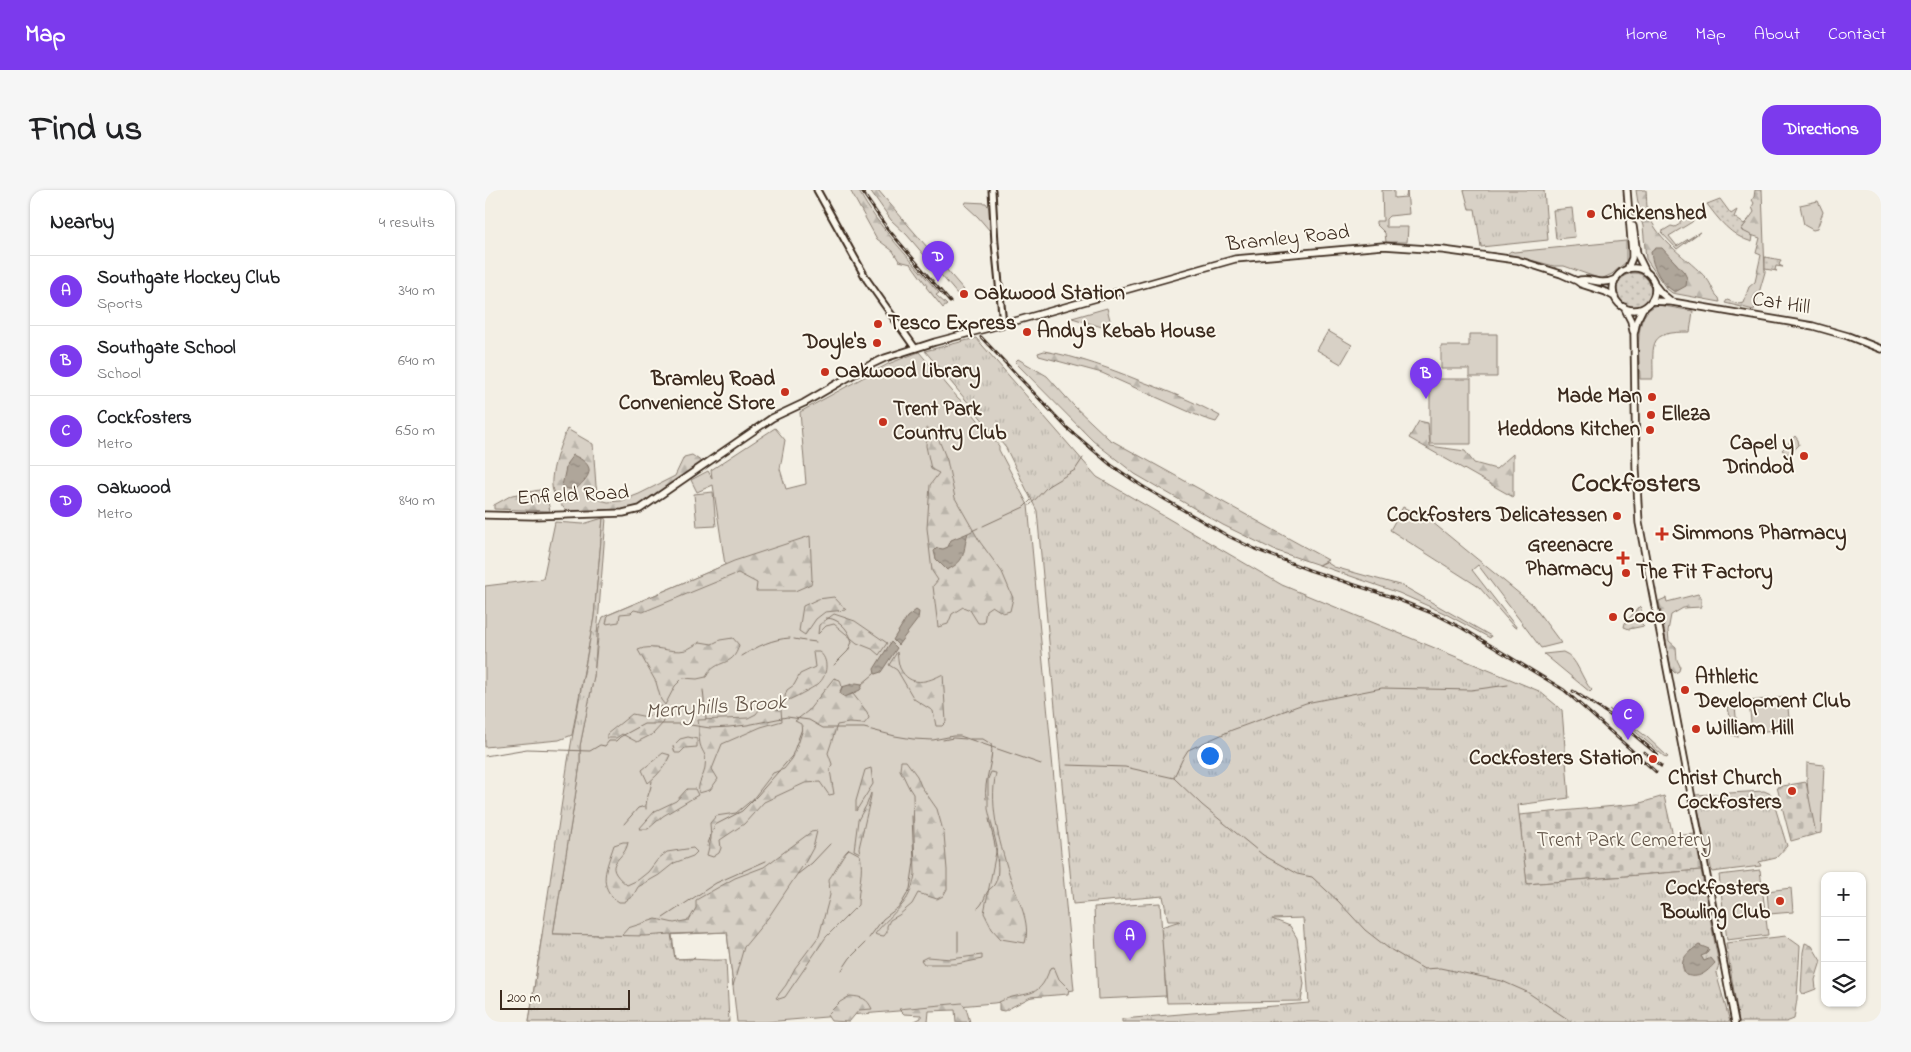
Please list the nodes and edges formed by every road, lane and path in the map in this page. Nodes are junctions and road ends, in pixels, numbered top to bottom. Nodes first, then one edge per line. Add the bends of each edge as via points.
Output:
1 (817, 190) edge
2 (992, 190) edge
3 (1627, 190) edge
4 (1630, 215) junction
5 (1627, 270) junction
6 (1646, 273) junction
7 (1616, 279) junction
8 (1577, 281) junction
9 (1654, 284) junction
10 (1615, 297) junction
11 (1651, 301) junction
12 (1672, 302) junction
13 (1623, 307) junction
14 (1643, 308) junction
15 (1003, 324) junction
16 (1634, 334) junction
17 (915, 348) junction
18 (1881, 349) edge
19 (707, 463) joint
20 (485, 515) edge
21 (1735, 1022) edge

1 - 17 street via 867,280
2 - 15 street
3 - 4 main road
4 - 5 main road via 1632,258
4 - 6 main road via 1637,254
5 - 6 main road via 1637,269
5 - 7 main road
6 - 9 main road
7 - 8 main road, Bramley Road via 1604,283 1583,278
7 - 10 main road
8 - 10 main road, Bramley Road
8 - 15 main road, Bramley Road via 1507,258 1383,246 1245,257
9 - 11 main road
9 - 12 main road
10 - 13 main road
11 - 12 main road, Cat Hill
11 - 14 main road
12 - 18 main road, Cat Hill via 1813,326
13 - 14 main road
13 - 16 main road
14 - 16 main road
15 - 17 main road, Bramley Road
16 - 21 main road via 1639,523
17 - 19 main road, Bramley Road via 866,367 818,396 772,418
19 - 20 main road, Enfield Road via 641,509 533,516

